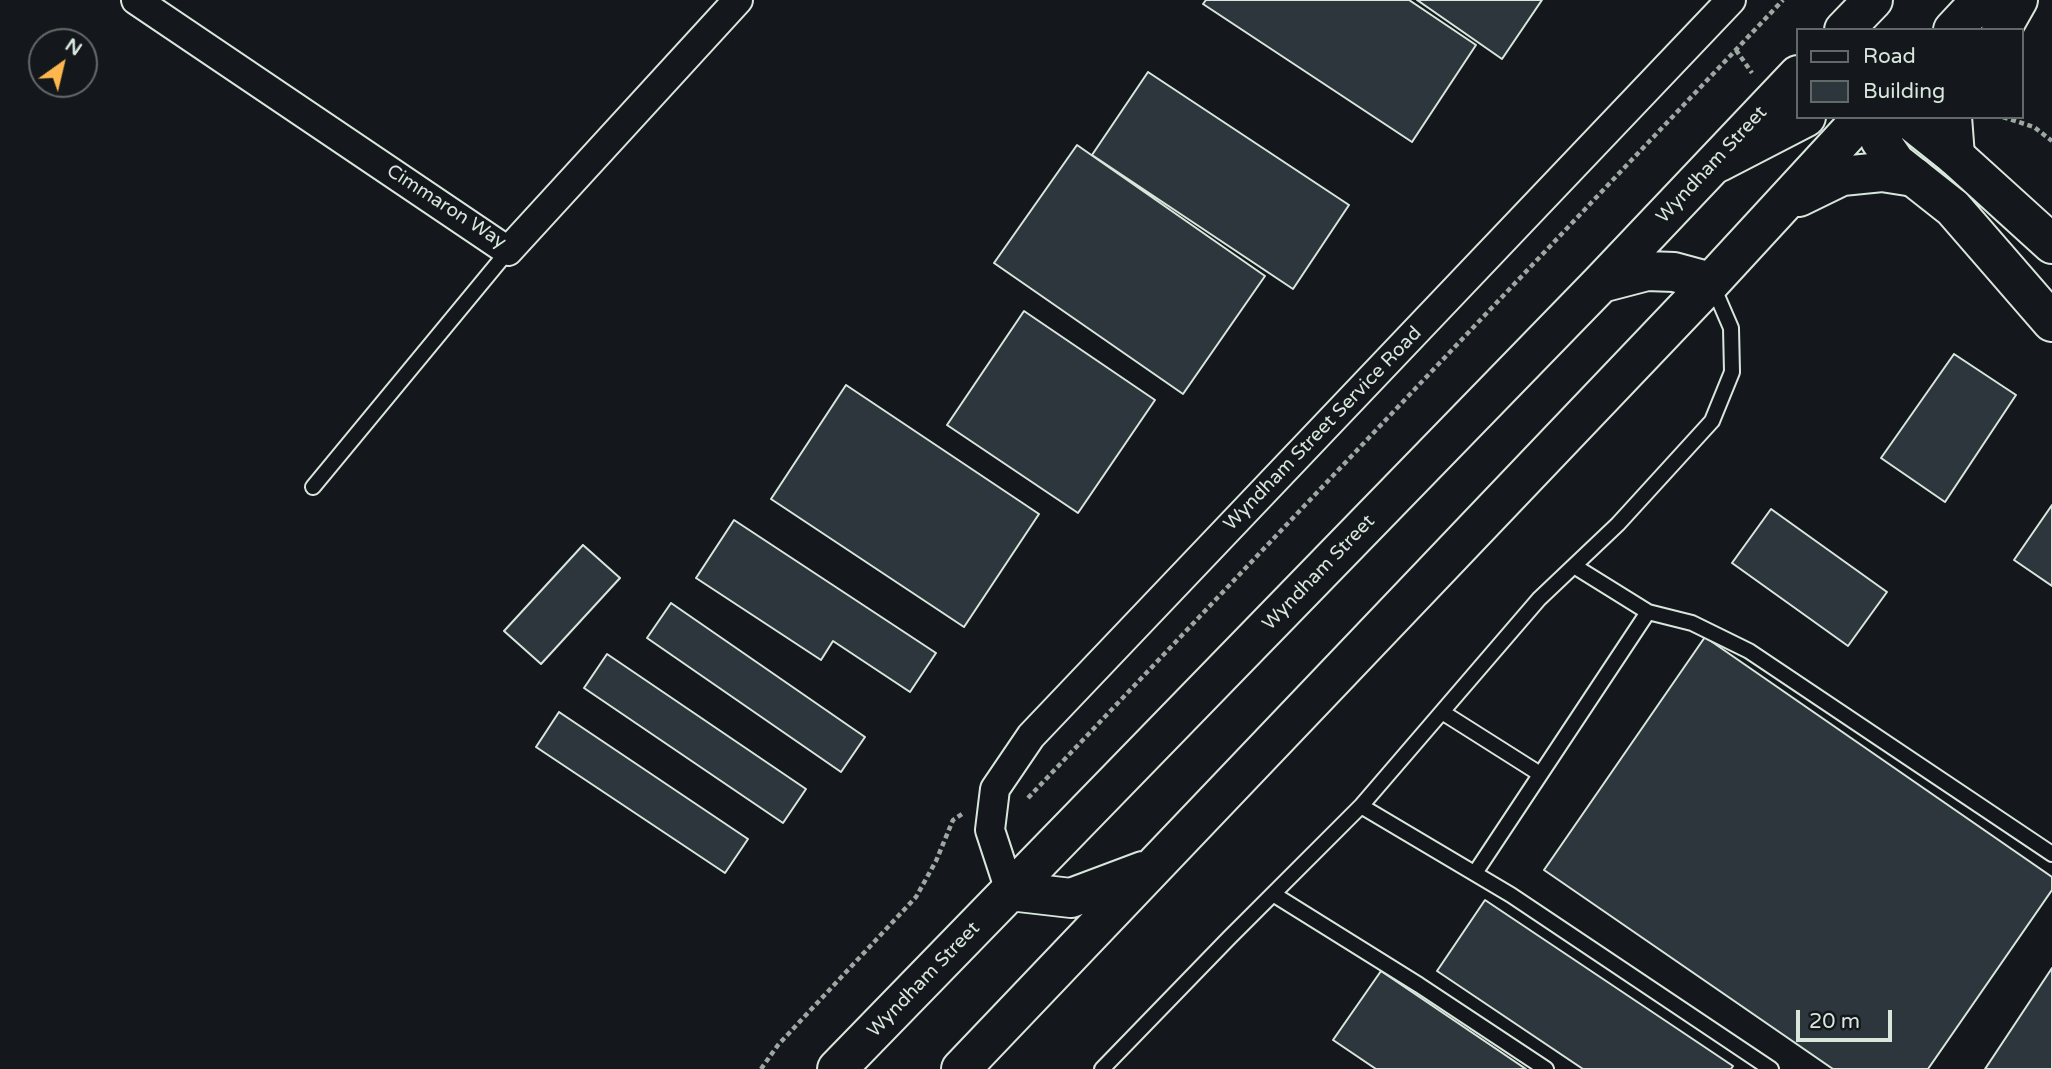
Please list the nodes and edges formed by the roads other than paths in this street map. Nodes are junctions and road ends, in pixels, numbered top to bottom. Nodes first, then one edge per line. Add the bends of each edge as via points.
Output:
1 (136, 0) edge
2 (738, 0) edge
3 (1731, 0) edge
4 (1981, 0) edge
5 (2018, 0) edge
6 (171, 10) edge
7 (1954, 28) edge
8 (2002, 28) edge
9 (1797, 76) edge
10 (1802, 119) edge
11 (1861, 119) edge
12 (1875, 119) edge
13 (1904, 119) edge
14 (1952, 119) edge
15 (1955, 156) junction
16 (1711, 166) junction
17 (1914, 177) junction
18 (1782, 206) junction
19 (2052, 244) edge
20 (509, 251) junction
21 (1711, 282) junction
22 (1601, 283) junction
23 (2052, 322) edge
24 (313, 486) dead end
25 (1574, 566) junction
26 (1648, 612) junction
27 (1442, 712) junction
28 (1540, 774) junction
29 (1361, 806) junction
30 (2052, 854) edge
31 (1152, 867) junction
32 (1475, 873) junction
33 (1010, 891) junction
34 (1273, 894) junction
35 (837, 1069) edge
36 (961, 1069) edge
37 (1102, 1069) edge
38 (1546, 1069) edge
39 (1771, 1069) edge

1 - 6 street, Cimmaron Way
2 - 20 street, Cimmaron Way
3 - 33 street, Wyndham Street Service Road via 1031,736 995,789 990,830
4 - 7 main road
5 - 8 main road
6 - 20 street, Cimmaron Way
9 - 16 main road, Wyndham Street
10 - 16 main road
11 - 18 main road
12 - 17 main road via 1880,139 1896,163
13 - 15 main road
14 - 15 main road
15 - 19 main road
16 - 22 main road, Wyndham Street
17 - 18 main road via 1882,172 1842,176
17 - 23 main road via 1954,208
18 - 21 main road
20 - 24 lane
21 - 22 main road via 1674,272 1647,271
21 - 25 lane via 1731,328 1732,361 1712,421
21 - 31 main road
22 - 33 main road, Wyndham Street
25 - 26 lane
25 - 27 lane via 1539,599
26 - 28 lane
26 - 30 lane via 1692,623 1749,651
27 - 28 lane
27 - 29 lane
28 - 32 lane
29 - 32 lane
29 - 34 lane
31 - 33 main road via 1071,898
31 - 36 main road
32 - 39 lane
33 - 35 main road, Wyndham Street
34 - 37 lane
34 - 38 lane

